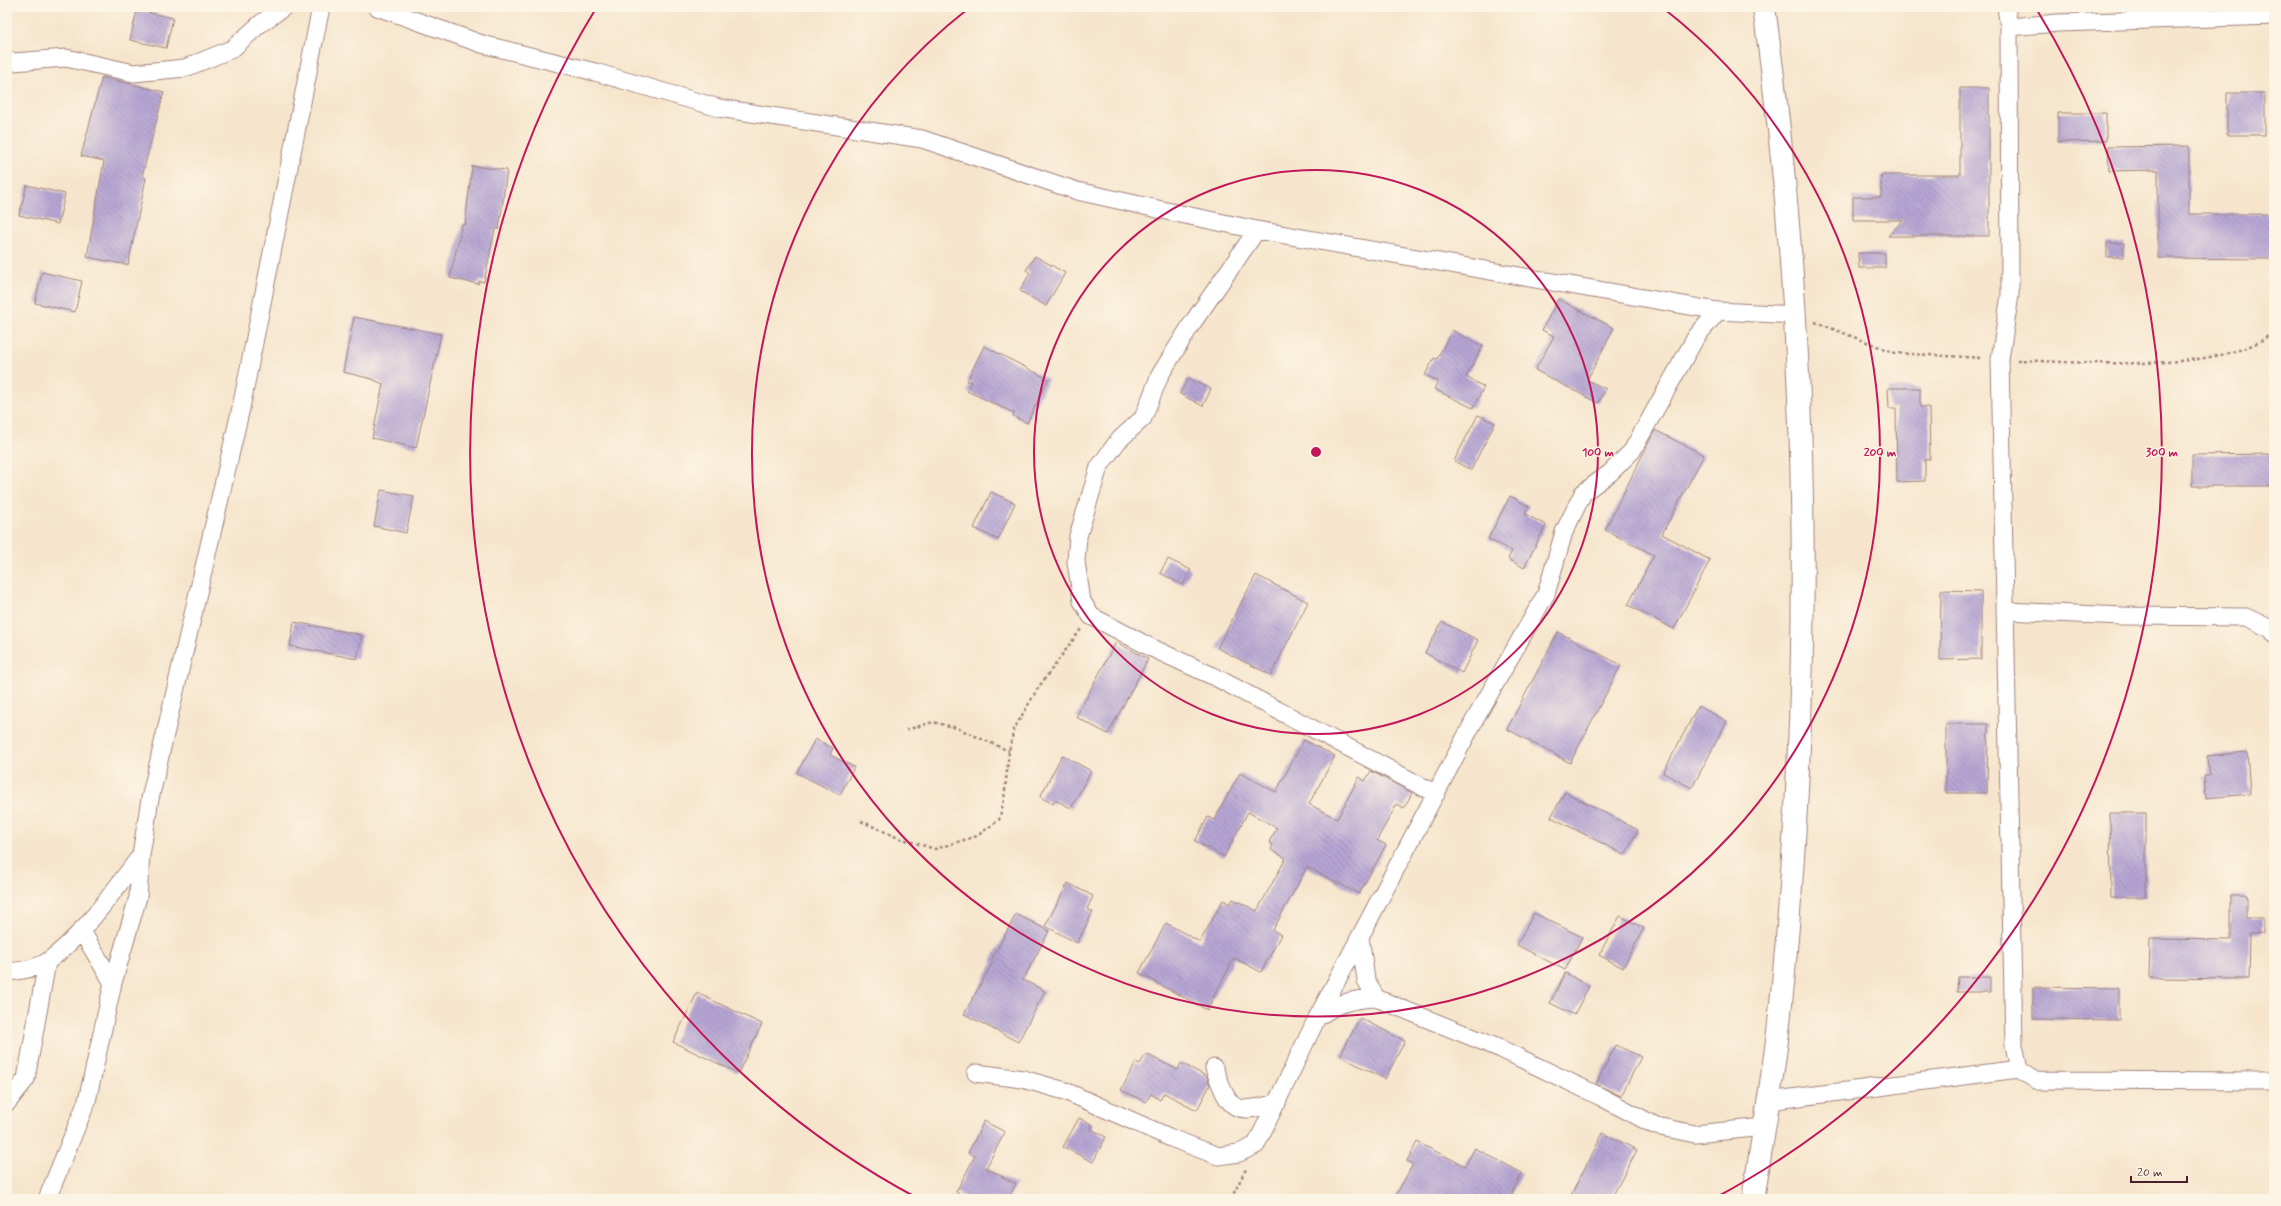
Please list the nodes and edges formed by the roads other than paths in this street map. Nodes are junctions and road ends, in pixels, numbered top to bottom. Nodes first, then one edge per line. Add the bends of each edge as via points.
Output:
1 (284, 7) edge
2 (321, 7) edge
3 (377, 7) edge
4 (1764, 7) edge
5 (2006, 7) edge
6 (2274, 16) edge
7 (2009, 27) junction
8 (7, 60) edge
9 (1257, 230) junction
10 (1718, 311) junction
11 (1796, 315) junction
12 (2005, 611) junction
13 (2274, 633) edge
14 (1436, 794) junction
15 (141, 855) junction
16 (81, 930) junction
17 (1360, 937) junction
18 (47, 962) junction
19 (7, 972) edge
20 (113, 983) junction
21 (1376, 998) junction
22 (1317, 1018) junction
23 (1214, 1068) dead end
24 (2019, 1069) junction
25 (976, 1073) dead end
26 (2274, 1081) edge
27 (1768, 1101) junction
28 (7, 1102) edge
29 (1277, 1103) junction
30 (1764, 1127) junction
31 (47, 1199) edge
32 (1753, 1199) edge

1 - 8 street via 232,49 185,68 134,73 66,58 13,62
2 - 15 street via 241,408 150,799
3 - 9 street via 482,44 595,72 719,108 922,138 1077,191
4 - 11 main road via 1781,138
5 - 7 street
6 - 7 street
7 - 12 street via 2010,295 2000,360
9 - 10 street
9 - 14 street via 1191,325 1160,375 1143,418 1118,441 1099,467 1078,536 1076,562 1082,600 1091,616 1217,678
10 - 11 street
10 - 14 street via 1696,337 1632,451 1610,473 1583,493 1564,532 1546,594
11 - 27 main road via 1803,554 1803,673 1788,925 1778,1034
12 - 13 street via 2124,616 2246,617
12 - 24 street via 2014,1045
14 - 17 street
15 - 16 street
15 - 20 street via 138,897
16 - 18 street
16 - 20 street
17 - 21 street via 1366,980
17 - 22 street
18 - 19 street
18 - 28 street via 26,1079
20 - 31 street via 87,1101
21 - 22 street via 1355,999 1334,1006
21 - 30 street via 1502,1049 1656,1126 1695,1134
22 - 29 street
23 - 29 street via 1232,1106 1255,1109
24 - 26 street via 2036,1080
24 - 27 street
25 - 29 street via 1023,1079 1065,1091 1218,1156 1239,1153 1256,1145
27 - 30 main road
30 - 32 main road

